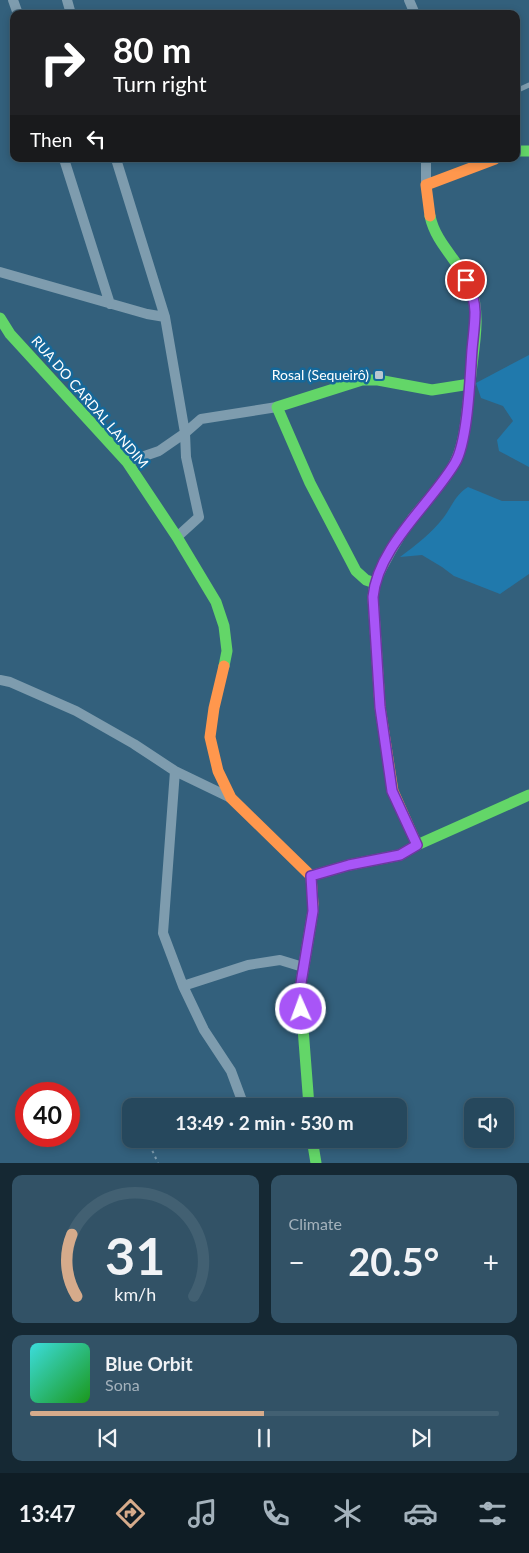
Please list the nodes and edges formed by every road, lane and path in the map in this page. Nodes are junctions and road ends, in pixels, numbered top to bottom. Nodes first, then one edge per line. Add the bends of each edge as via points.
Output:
1 (65, 162) edge
2 (117, 162) edge
3 (426, 162) edge
4 (486, 162) edge
5 (426, 185) junction
6 (0, 272) edge
7 (110, 304) junction
8 (166, 317) junction
9 (0, 318) edge
10 (470, 384) junction
11 (277, 407) junction
12 (185, 433) junction
13 (127, 462) junction
14 (178, 536) junction
15 (374, 583) junction
16 (0, 680) edge
17 (175, 771) junction
18 (529, 795) edge
19 (231, 798) junction
20 (417, 845) junction
21 (311, 876) junction
22 (303, 967) junction
23 (183, 986) junction
24 (241, 1098) edge
25 (308, 1098) edge
26 (151, 1148) edge
27 (314, 1148) edge
28 (158, 1163) edge
29 (316, 1163) edge

1 - 7 street
2 - 8 street
3 - 5 street
4 - 5 street
5 - 10 street via 430,218 438,239 471,290 475,312
6 - 7 street
7 - 8 street
8 - 12 street
9 - 13 street, RUA DO CARDAL LANDIM via 10,334
10 - 11 street via 432,390 362,380
10 - 15 street via 462,442 456,461 412,519
11 - 12 street via 201,419
11 - 15 street via 310,483 351,563 361,576
12 - 13 street via 159,451
12 - 14 street via 186,457 199,517
13 - 14 street, RUA DO CARDAL LANDIM
14 - 19 street, RUA DO CARDAL LANDIM via 216,602 224,626 227,651 210,737 218,770
15 - 20 street via 380,707 392,791
16 - 17 street via 76,710
17 - 19 street
17 - 23 street via 163,934
18 - 20 street
19 - 21 street, RUA DO CARDAL LANDIM
20 - 21 street via 400,855
21 - 22 street via 313,911
22 - 23 street via 280,960 248,965
22 - 25 street via 300,989
23 - 24 street via 204,1030 231,1071
26 - 28 path
27 - 29 street

